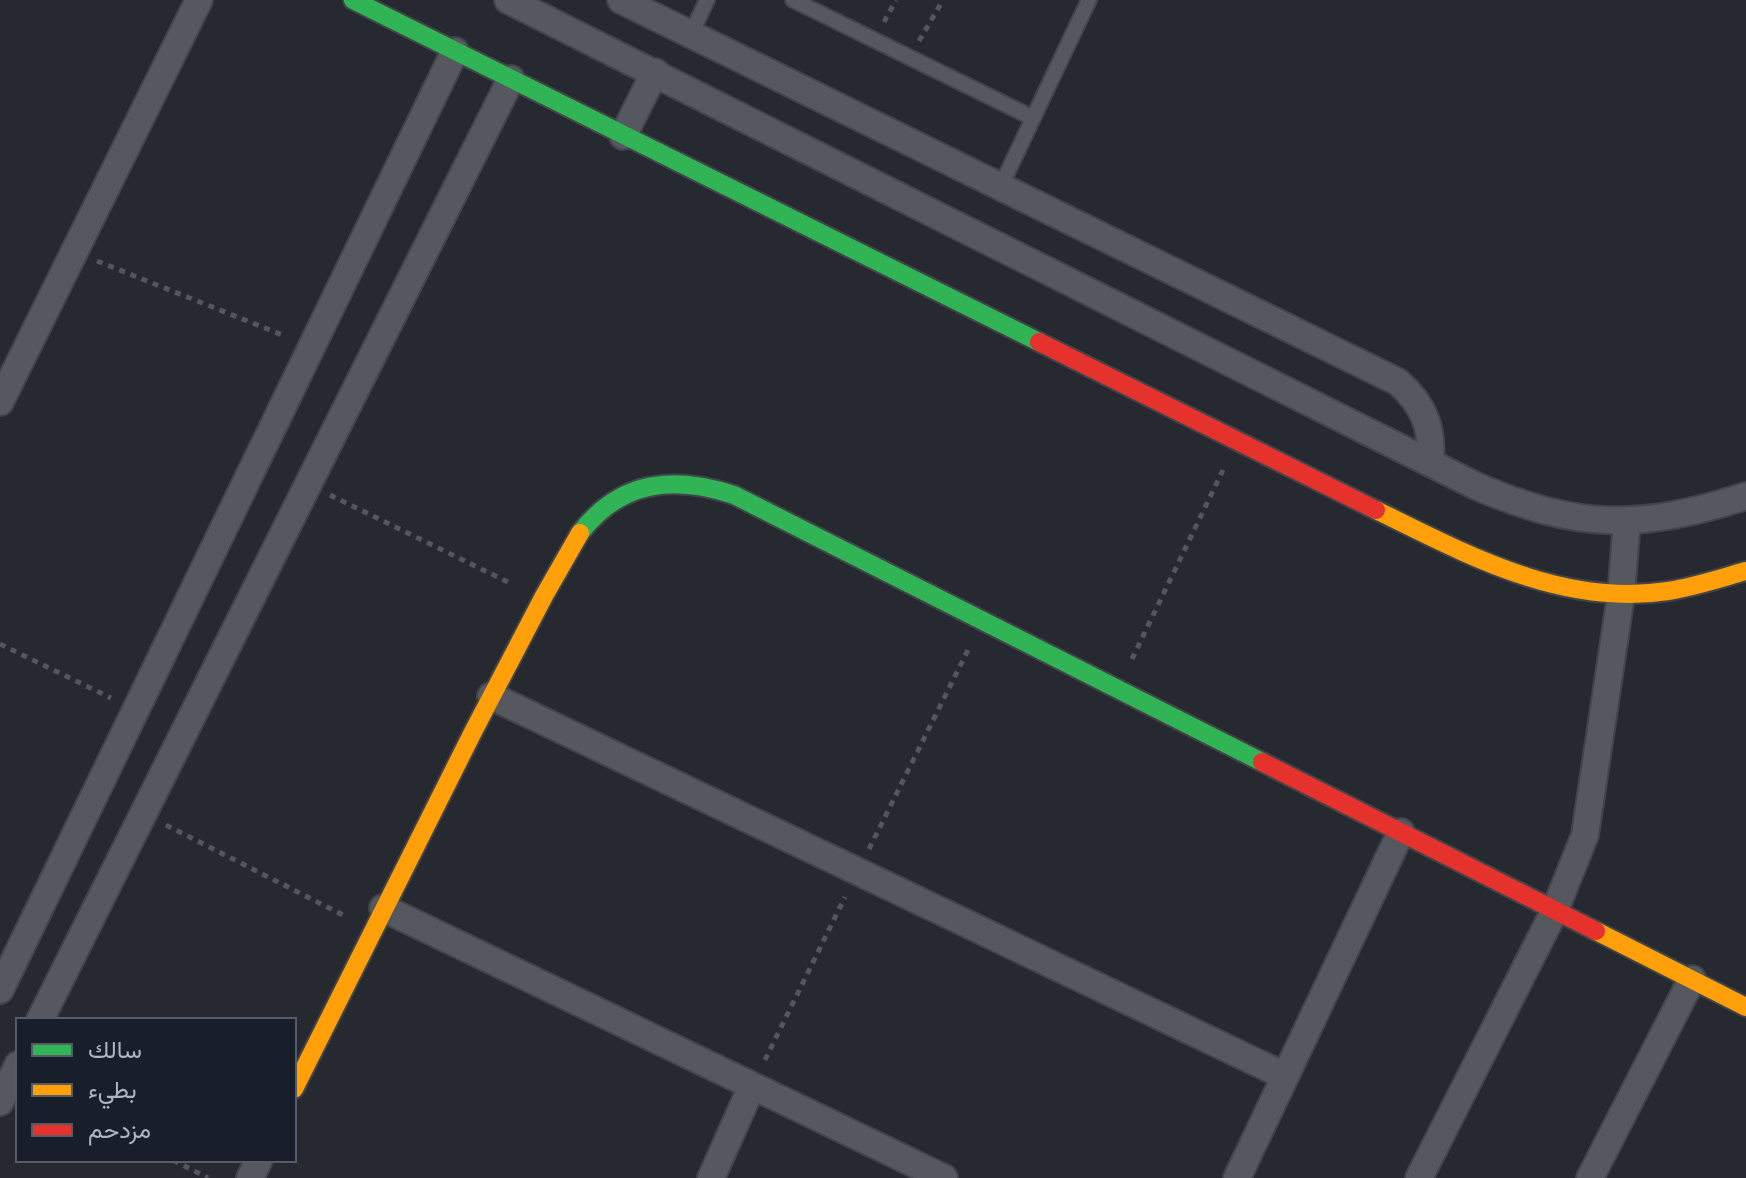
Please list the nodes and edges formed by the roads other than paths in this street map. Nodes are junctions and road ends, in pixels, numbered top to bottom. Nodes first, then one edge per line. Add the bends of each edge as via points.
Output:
1 (199, 0) edge
2 (353, 0) edge
3 (508, 0) edge
4 (621, 0) edge
5 (707, 0) edge
6 (793, 0) edge
7 (1089, 0) edge
8 (691, 34) junction
9 (455, 51) junction
10 (655, 72) junction
11 (511, 79) junction
12 (1033, 118) junction
13 (623, 136) junction
14 (1001, 186) junction
15 (0, 402) edge
16 (1430, 462) junction
17 (1746, 496) edge
18 (1627, 521) junction
19 (1746, 571) edge
20 (1621, 595) junction
21 (491, 696) junction
22 (1401, 832) junction
23 (1555, 910) junction
24 (377, 919) junction
25 (1692, 979) junction
26 (0, 990) edge
27 (1744, 1000) edge
28 (41, 1018) edge
29 (16, 1069) edge
30 (1285, 1076) junction
31 (296, 1085) edge
32 (752, 1086) junction
33 (0, 1102) edge
34 (711, 1178) edge
35 (944, 1178) edge
36 (1237, 1178) edge
37 (1419, 1178) edge
38 (1590, 1178) edge

1 - 15 street
2 - 9 street
3 - 10 street
4 - 8 street
5 - 8 lane
6 - 12 lane
7 - 12 lane
8 - 14 street
9 - 11 street
9 - 26 street
10 - 13 street
10 - 16 street
11 - 13 street
11 - 28 street
12 - 14 lane
13 - 20 street via 1445,544 1558,587
14 - 16 street via 1398,382 1426,417 1432,439
16 - 18 street via 1524,507 1575,518
17 - 18 street via 1668,517
18 - 20 street
19 - 20 street via 1670,591
20 - 23 street via 1585,835
21 - 22 street via 541,599 597,513 648,486 707,485
21 - 24 street
21 - 30 street
22 - 23 street
22 - 30 street
23 - 25 street
23 - 37 street
24 - 31 street
24 - 32 street
25 - 27 street
25 - 38 street
29 - 33 street
30 - 36 street
32 - 34 street
32 - 35 street

